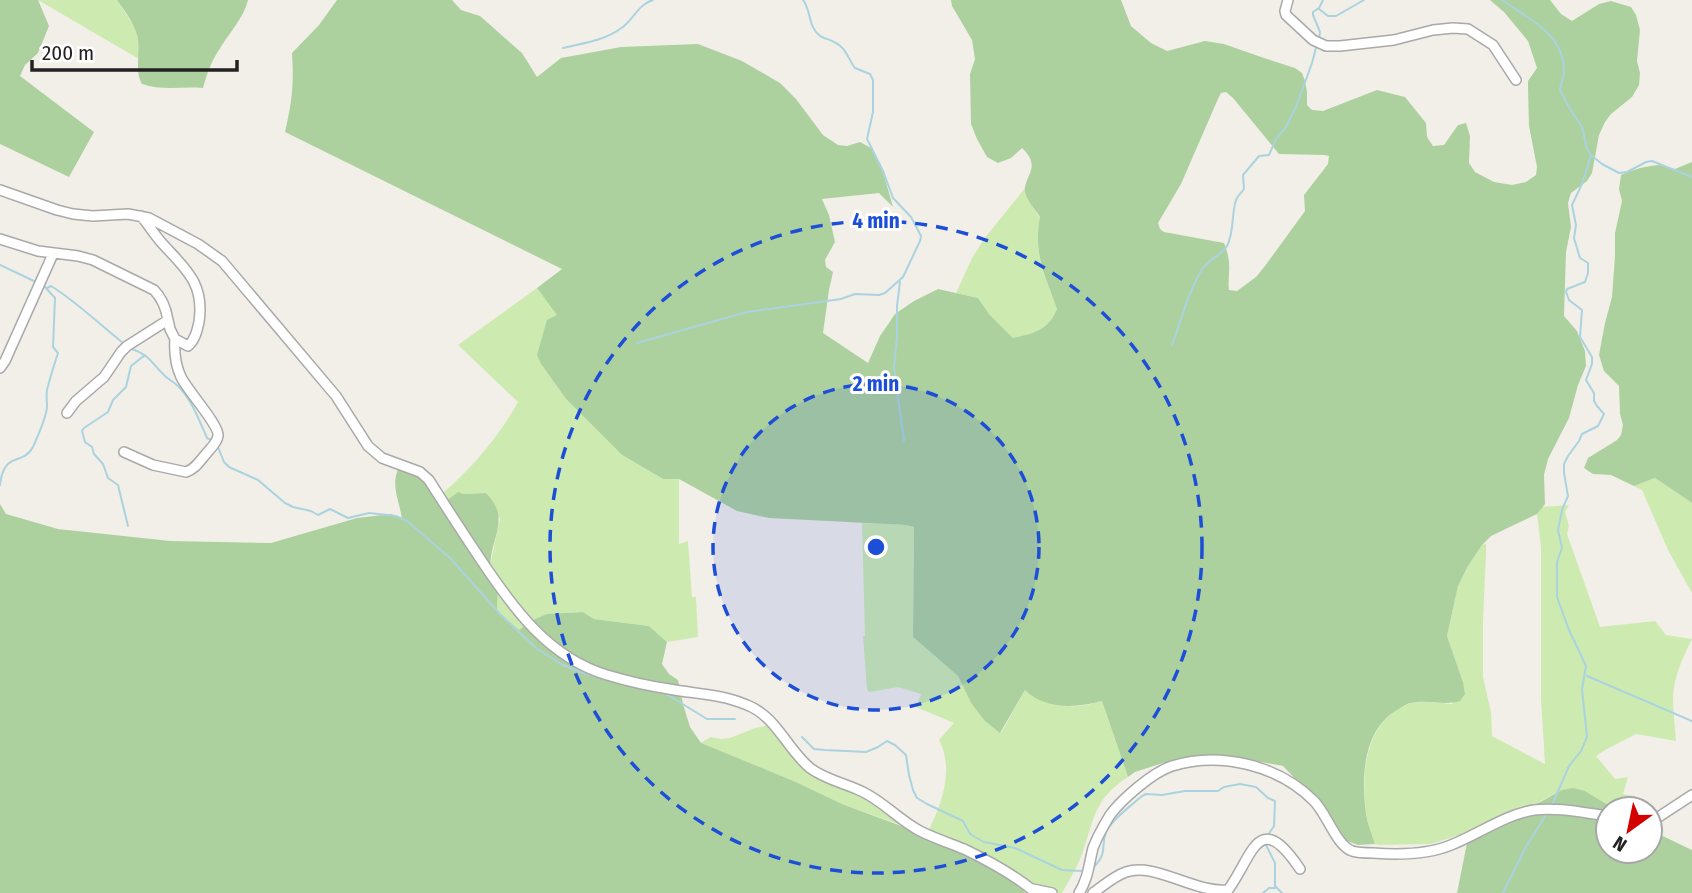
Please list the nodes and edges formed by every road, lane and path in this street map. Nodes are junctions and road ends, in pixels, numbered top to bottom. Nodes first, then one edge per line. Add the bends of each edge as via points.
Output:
1 (1288, 0) edge
2 (1516, 80) dead end
3 (0, 190) edge
4 (141, 216) junction
5 (0, 239) edge
6 (53, 254) junction
7 (168, 320) junction
8 (175, 339) junction
9 (0, 368) edge
10 (67, 412) dead end
11 (124, 452) dead end
12 (1692, 795) edge
13 (1664, 813) edge
14 (1594, 814) edge
15 (1300, 869) dead end
16 (1034, 891) edge
17 (1052, 893) edge
18 (1079, 893) edge
19 (1093, 893) edge

1 - 2 street via 1286,15 1326,46 1468,29 1493,45
3 - 4 street via 73,214
4 - 8 street via 195,284 200,315 195,337 188,346
4 - 16 street via 160,222 222,261 329,387 368,446 429,480 490,575 555,649 610,676 717,695 759,710 815,772 872,797 919,830 982,858
5 - 6 street
6 - 7 street via 93,260 154,290
6 - 9 street
7 - 8 street
7 - 10 street via 127,346 104,377
8 - 11 street via 180,374 214,423 218,437 186,472
12 - 13 street
14 - 18 street via 1535,810 1439,849 1401,854 1353,852 1342,844 1315,802 1294,784 1231,761 1196,760 1169,767 1120,803 1100,833
15 - 19 street via 1280,845 1261,841 1228,890 1205,889 1135,870
16 - 17 street

